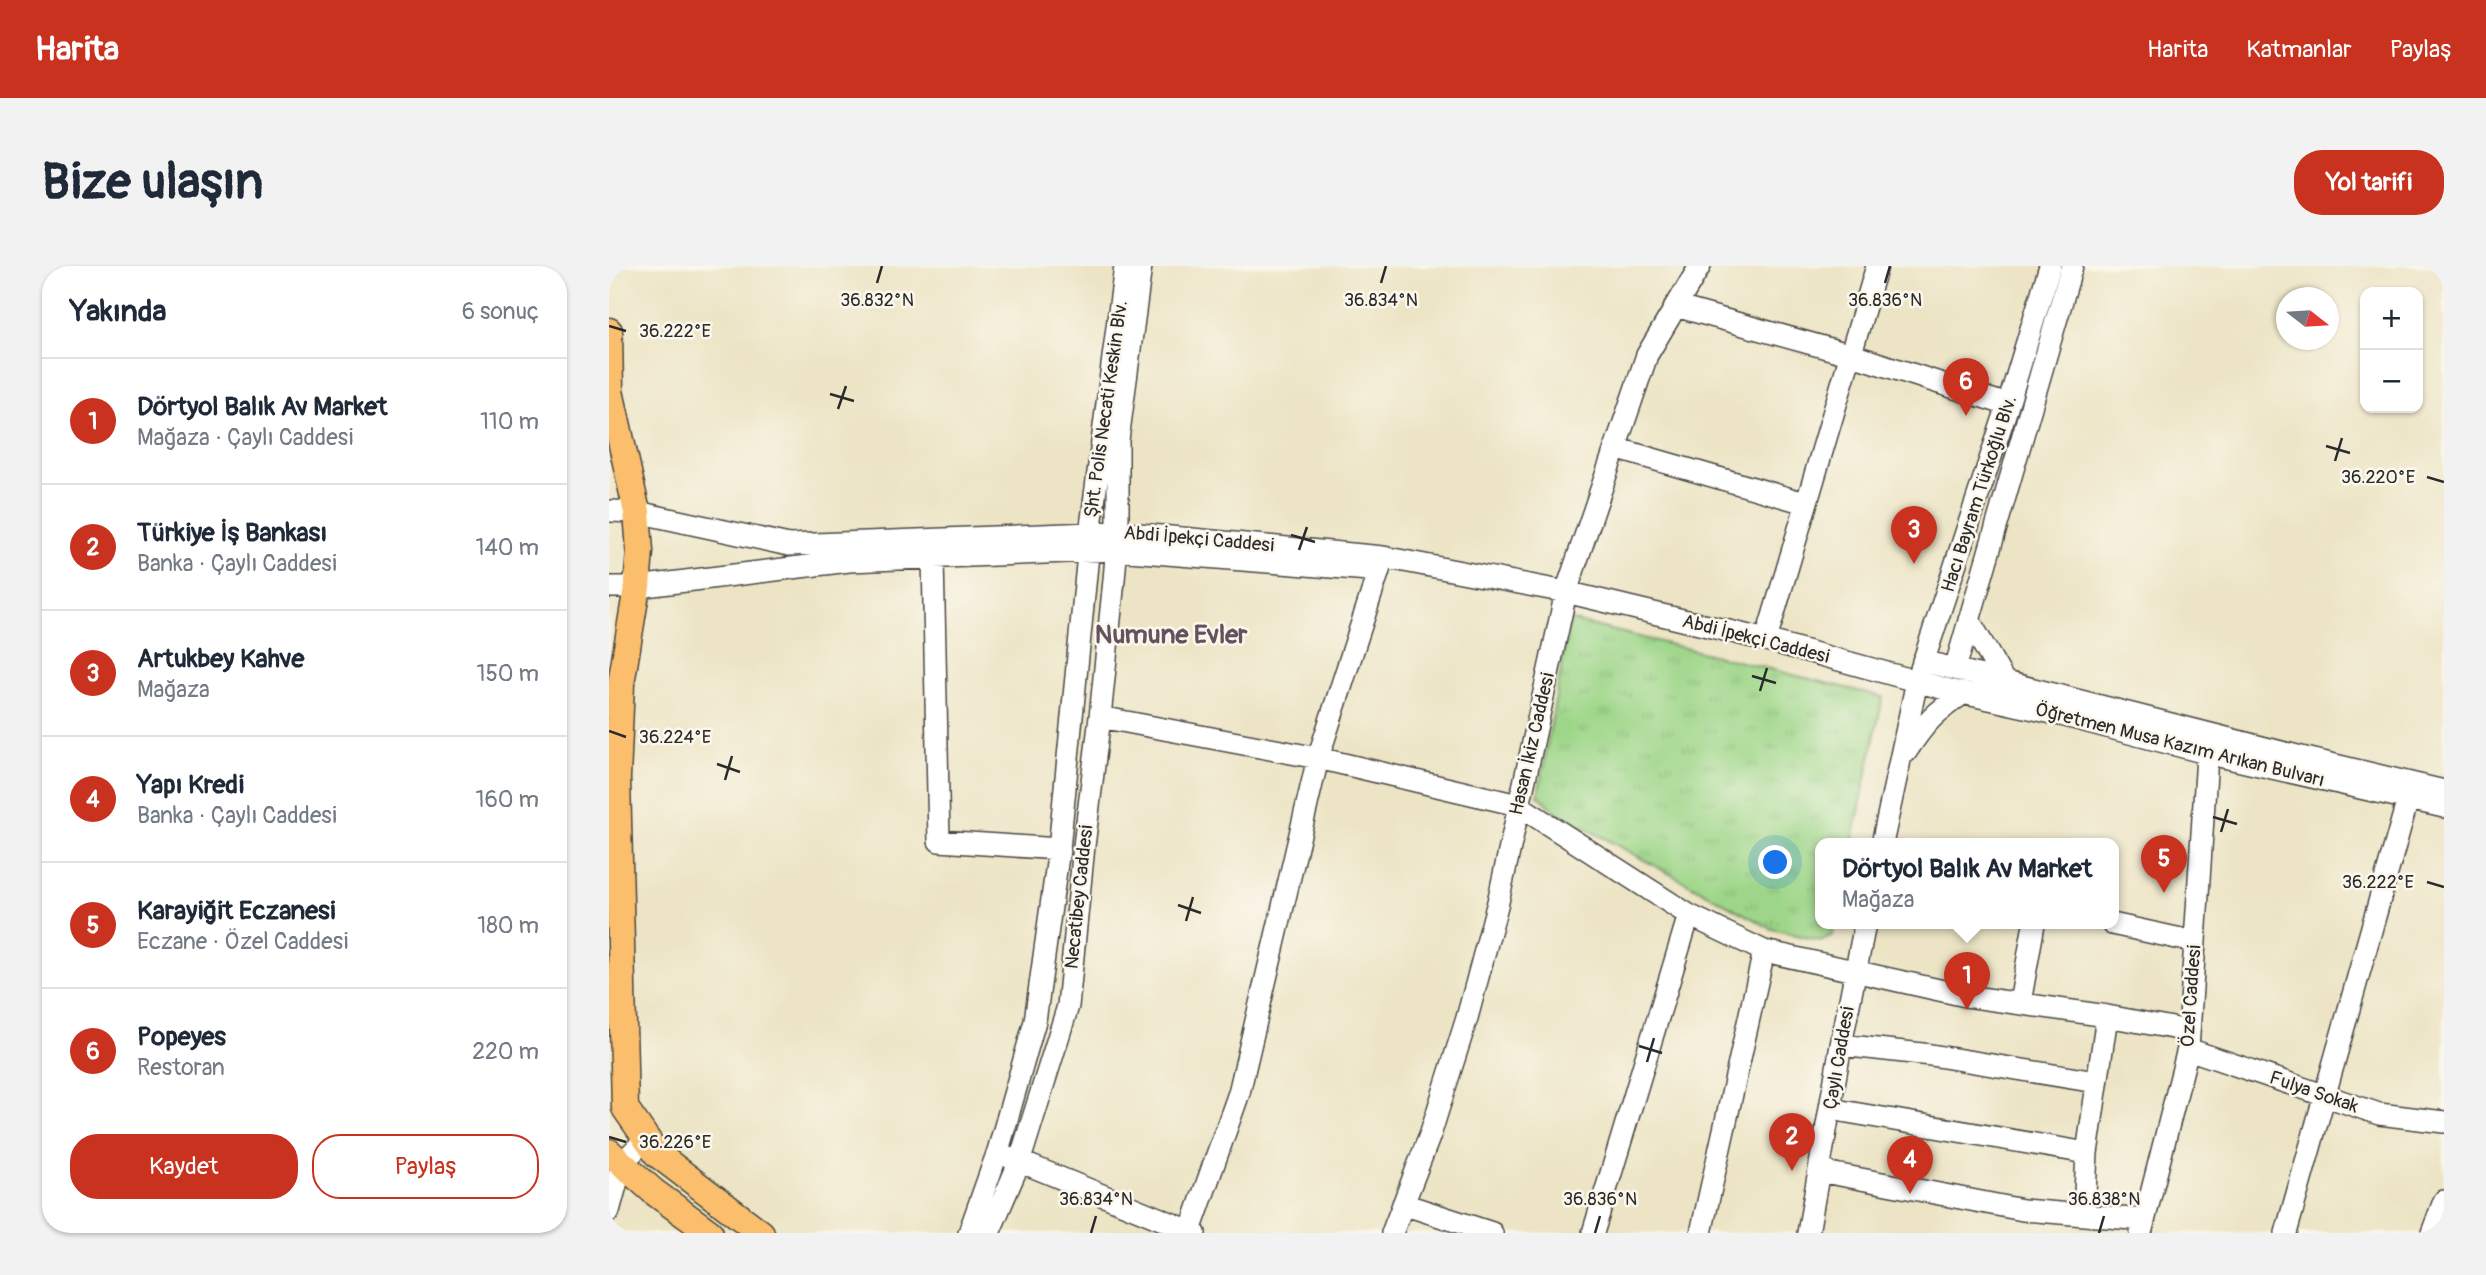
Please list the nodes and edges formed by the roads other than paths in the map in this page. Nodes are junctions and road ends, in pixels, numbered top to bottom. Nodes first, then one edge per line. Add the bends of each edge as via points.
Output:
1 (1125, 266) edge
2 (1141, 266) edge
3 (1700, 266) edge
4 (1877, 266) edge
5 (2050, 266) edge
6 (2072, 266) edge
7 (1675, 306) junction
8 (609, 331) edge
9 (1852, 355) junction
10 (2008, 405) junction
11 (1615, 448) junction
12 (1805, 503) junction
13 (609, 511) edge
14 (637, 512) junction
15 (1117, 541) junction
16 (1089, 543) junction
17 (933, 558) junction
18 (1380, 564) junction
19 (609, 587) edge
20 (637, 587) junction
21 (1566, 592) junction
22 (1969, 620) junction
23 (1766, 640) junction
24 (1955, 669) junction
25 (1920, 671) junction
26 (2004, 681) junction
27 (1964, 693) junction
28 (1100, 717) junction
29 (2208, 743) junction
30 (1318, 758) junction
31 (1899, 763) junction
32 (2444, 791) edge
33 (2408, 799) junction
34 (1518, 805) junction
35 (2444, 807) edge
36 (1883, 838) edge
37 (1059, 849) junction
38 (1689, 915) junction
39 (2119, 926) edge
40 (1864, 929) edge
41 (2033, 929) edge
42 (2195, 942) junction
43 (1764, 951) junction
44 (1855, 972) junction
45 (2020, 1003) junction
46 (2107, 1016) junction
47 (2188, 1040) junction
48 (1841, 1045) junction
49 (2096, 1082) junction
50 (2326, 1096) junction
51 (1830, 1109) junction
52 (2444, 1122) edge
53 (646, 1139) junction
54 (998, 1151) junction
55 (2087, 1153) junction
56 (1019, 1163) junction
57 (614, 1167) edge
58 (1819, 1171) junction
59 (2444, 1200) edge
60 (1403, 1204) junction
61 (609, 1211) edge
62 (2084, 1214) junction
63 (2143, 1226) edge
64 (1192, 1232) edge
65 (711, 1233) edge
66 (761, 1233) edge
67 (968, 1233) edge
68 (989, 1233) edge
69 (1392, 1233) edge
70 (1492, 1233) edge
71 (1593, 1233) edge
72 (1701, 1233) edge
73 (1808, 1233) edge
74 (2285, 1233) edge
75 (2432, 1233) edge

1 - 16 street, Şht. Polis Necati Keskin Blv.
2 - 15 street, Şht. Polis Necati Keskin Blv. via 1118,440
3 - 7 street, Hasan İkiz Caddesi
4 - 9 street
5 - 10 street, Hacı Bayram Türkoğlu Blv.
6 - 22 street, Hacı Bayram Türkoğlu Blv.
7 - 9 street
7 - 11 street, Hasan İkiz Caddesi via 1647,355
8 - 14 main road via 610,391
9 - 10 street
9 - 12 street
10 - 25 street, Hacı Bayram Türkoğlu Blv.
11 - 12 street
11 - 21 street, Hasan İkiz Caddesi
12 - 23 street
13 - 14 street, Abdi İpekçi Caddesi
14 - 16 street, Abdi İpekçi Caddesi via 789,545
14 - 20 main road
15 - 16 street, Abdi İpekçi Caddesi
15 - 18 street, Abdi İpekçi Caddesi
15 - 28 street, Necatibey Caddesi
16 - 17 street, Abdi İpekçi Caddesi
16 - 37 street, Necatibey Caddesi
17 - 20 street, Abdi İpekçi Caddesi via 849,561
17 - 37 street via 939,841
18 - 21 street, Abdi İpekçi Caddesi
18 - 30 street
19 - 20 street, Abdi İpekçi Caddesi
20 - 53 main road via 621,684 617,778 625,1108
21 - 23 street, Abdi İpekçi Caddesi
21 - 34 street, Hasan İkiz Caddesi
22 - 24 street, Hacı Bayram Türkoğlu Blv.
22 - 26 street, Hacı Bayram Türkoğlu Blv.
23 - 25 street, Abdi İpekçi Caddesi
24 - 25 street, Öğretmen Musa Kazım Arıkan Bulvarı
24 - 26 street, Öğretmen Musa Kazım Arıkan Bulvarı
25 - 27 street, Öğretmen Musa Kazım Arıkan Bulvarı
25 - 31 street
26 - 29 street, Öğretmen Musa Kazım Arıkan Bulvarı
27 - 29 street, Öğretmen Musa Kazım Arıkan Bulvarı
27 - 31 street via 1937,710
28 - 30 street, Fulya Sokak
28 - 56 street, Necatibey Caddesi via 1068,1006
29 - 32 street, Öğretmen Musa Kazım Arıkan Bulvarı
29 - 33 street, Öğretmen Musa Kazım Arıkan Bulvarı
29 - 42 street, Özel Caddesi
30 - 34 street, Fulya Sokak
30 - 64 street via 1239,1093
31 - 36 street
33 - 35 street, Öğretmen Musa Kazım Arıkan Bulvarı
33 - 50 street
34 - 38 street, Fulya Sokak
34 - 60 street, Hasan İkiz Caddesi via 1467,1018
37 - 54 street, Necatibey Caddesi via 1035,1021
38 - 43 street, Fulya Sokak
38 - 71 street
39 - 42 street
40 - 44 street, Çaylı Caddesi
41 - 45 street
42 - 47 street, Özel Caddesi
43 - 44 street, Fulya Sokak
43 - 72 street
44 - 45 street, Fulya Sokak
44 - 48 street, Çaylı Caddesi
45 - 46 street, Fulya Sokak
46 - 47 street, Fulya Sokak
46 - 49 street
47 - 50 street, Fulya Sokak
47 - 63 street, Özel Caddesi
48 - 49 street
48 - 51 street, Çaylı Caddesi
49 - 55 street
50 - 52 street, Fulya Sokak via 2379,1114
50 - 74 street
51 - 55 street
51 - 58 street, Çaylı Caddesi
53 - 57 street
53 - 66 main road via 657,1154
54 - 56 street
54 - 67 street, Necatibey Caddesi
55 - 62 street
56 - 64 street
56 - 68 street, Necatibey Caddesi
57 - 61 street
57 - 65 main road
58 - 62 street via 2023,1210
58 - 73 street, Çaylı Caddesi
59 - 75 street
60 - 69 street, Hasan İkiz Caddesi
60 - 70 street
62 - 63 street

